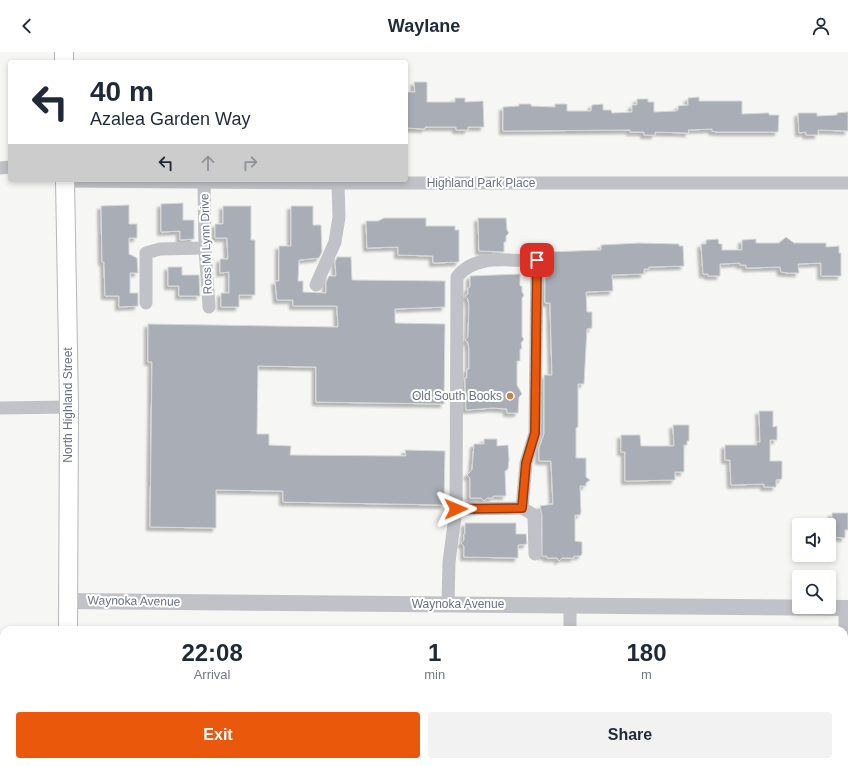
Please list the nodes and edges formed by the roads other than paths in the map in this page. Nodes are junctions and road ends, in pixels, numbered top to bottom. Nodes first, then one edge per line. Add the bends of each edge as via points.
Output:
1 (66, 182) edge
2 (204, 182) edge
3 (271, 182) edge
4 (338, 183) junction
5 (848, 183) edge
6 (205, 248) junction
7 (316, 285) dead end
8 (146, 303) dead end
9 (209, 307) dead end
10 (68, 407) junction
11 (0, 408) edge
12 (522, 508) junction
13 (456, 509) junction
14 (535, 554) dead end
15 (67, 601) junction
16 (448, 603) junction
17 (570, 604) junction
18 (846, 608) edge
19 (68, 626) edge
20 (570, 626) edge
21 (846, 626) edge

1 - 10 main road, North Highland Street
2 - 6 street, Ross M Lynn Drive
3 - 4 street, Highland Park Place
4 - 5 street, Highland Park Place
4 - 7 street via 339,217 335,242
6 - 8 street via 160,249 146,253
6 - 9 street, Ross M Lynn Drive
10 - 11 street
10 - 15 main road, North Highland Street
12 - 13 street
12 - 13 street via 526,463 535,433 537,260 480,261 468,266 457,277
12 - 14 street via 534,515
13 - 16 street via 449,562
15 - 16 street, Waynoka Avenue
15 - 19 main road, North Highland Street
16 - 17 street, Waynoka Avenue
17 - 18 street, Waynoka Avenue
17 - 20 street
18 - 21 street

